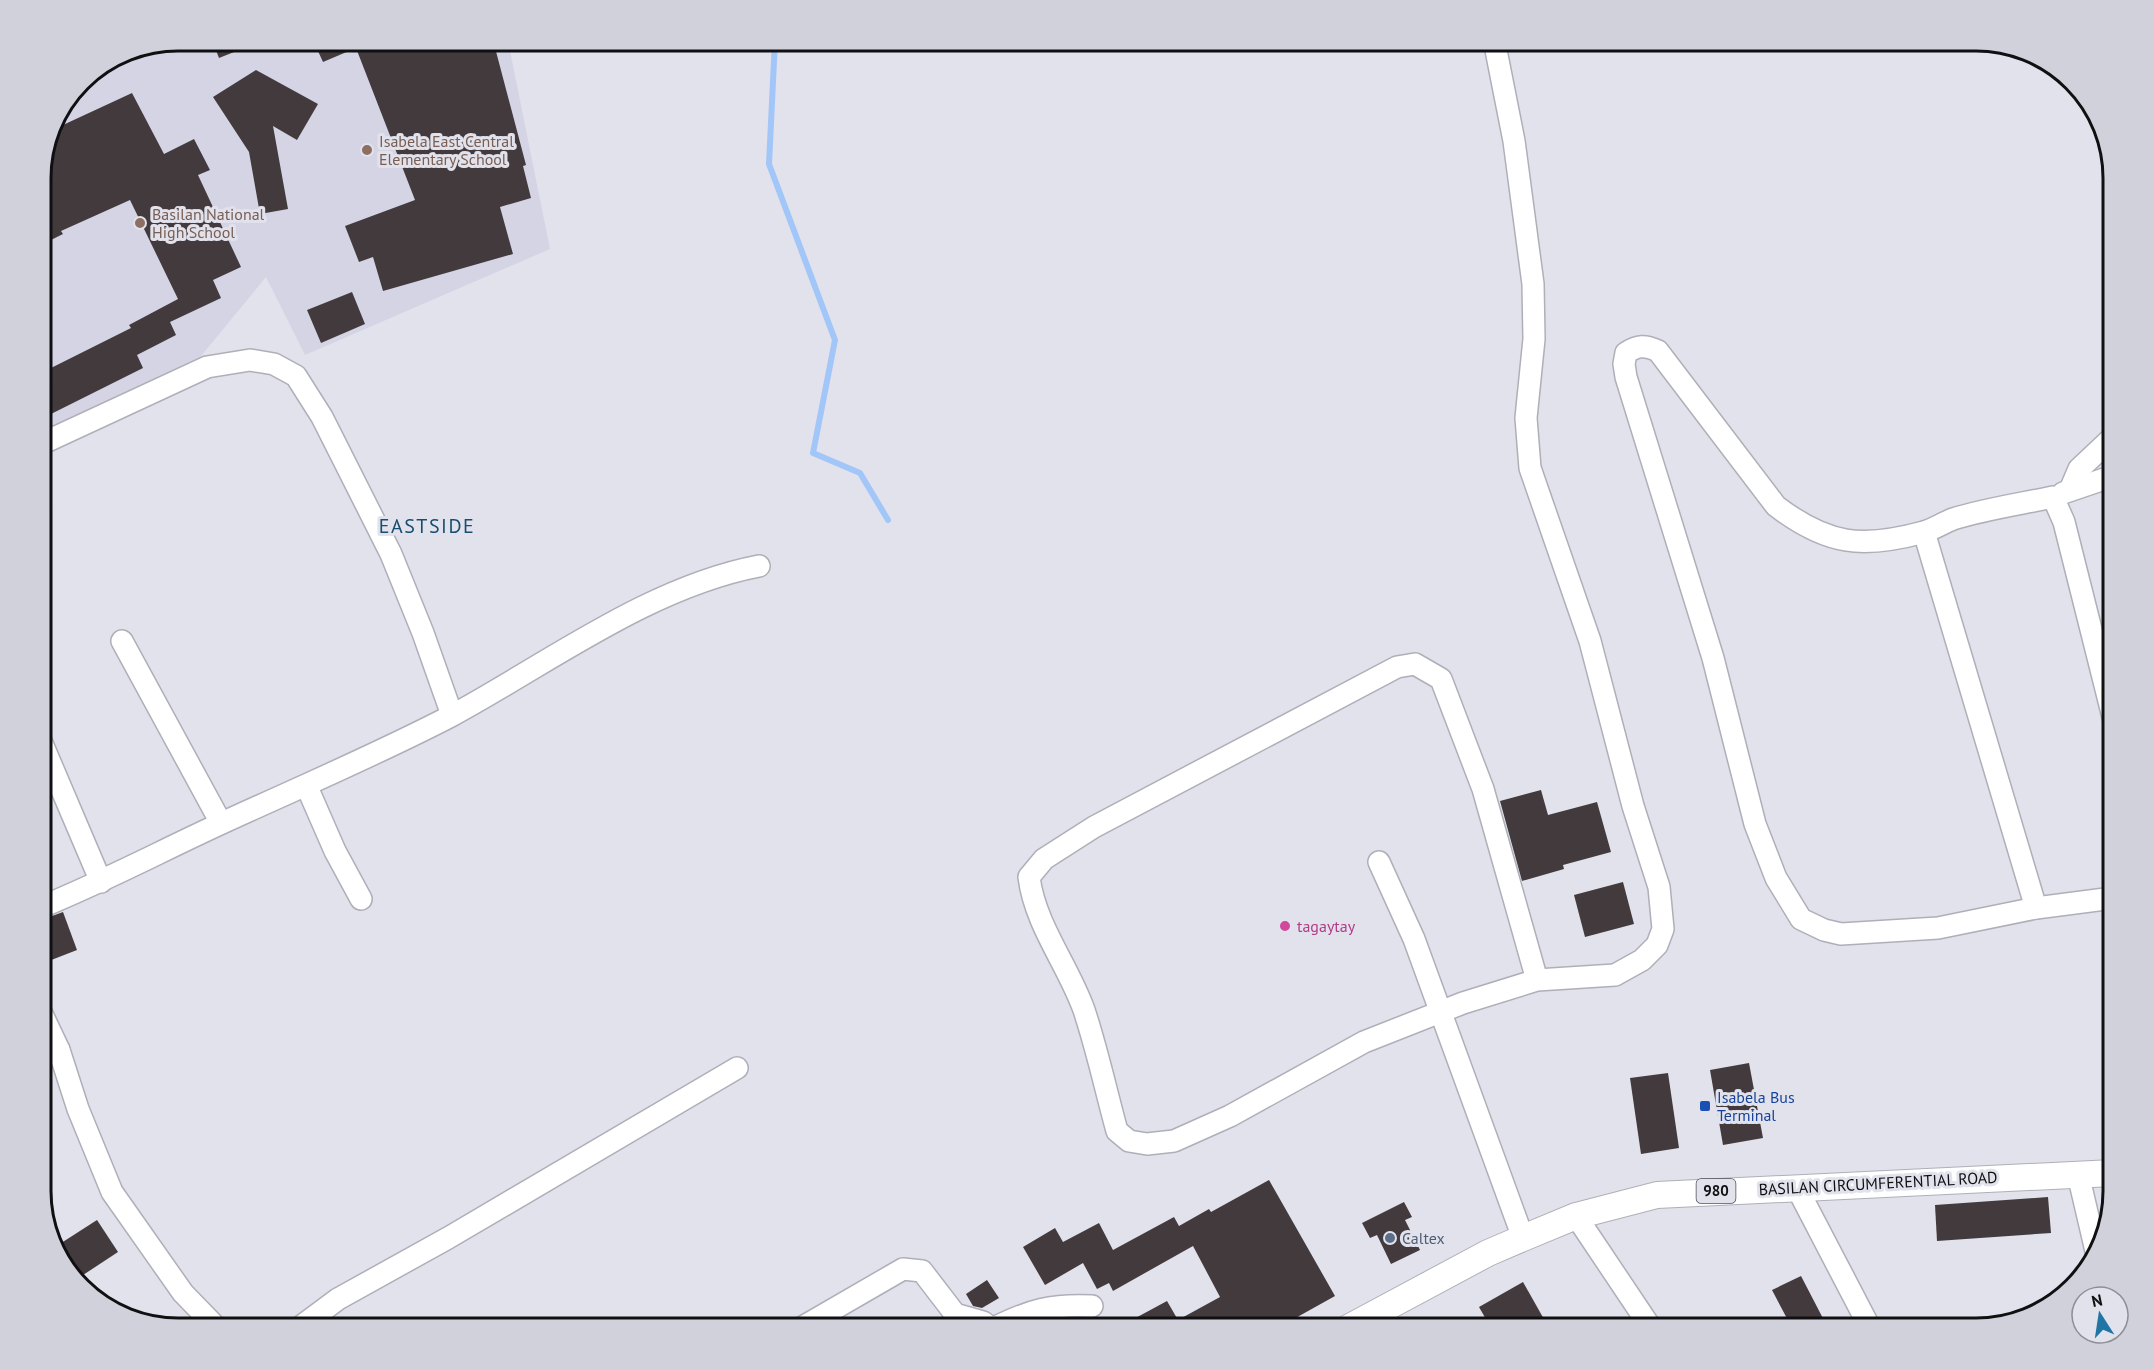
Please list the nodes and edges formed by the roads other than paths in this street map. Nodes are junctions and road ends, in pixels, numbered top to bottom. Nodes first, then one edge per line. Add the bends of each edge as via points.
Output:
1 (1496, 51) edge
2 (51, 439) edge
3 (2103, 447) edge
4 (2103, 480) edge
5 (2061, 493) junction
6 (1924, 532) junction
7 (759, 566) dead end
8 (122, 641) dead end
9 (2103, 674) edge
10 (452, 715) junction
11 (51, 764) edge
12 (307, 787) junction
13 (221, 823) junction
14 (1379, 862) dead end
15 (101, 882) junction
16 (361, 899) dead end
17 (2103, 899) edge
18 (51, 903) edge
19 (2036, 908) junction
20 (1537, 980) junction
21 (1441, 1012) junction
22 (51, 1056) edge
23 (737, 1068) dead end
24 (2103, 1173) edge
25 (2078, 1174) junction
26 (1797, 1188) junction
27 (1576, 1216) junction
28 (1523, 1238) junction
29 (2093, 1239) edge
30 (1092, 1306) dead end
31 (207, 1318) edge
32 (313, 1318) edge
33 (820, 1318) edge
34 (969, 1318) edge
35 (1013, 1318) edge
36 (1368, 1318) edge
37 (1644, 1318) edge
38 (1864, 1318) edge

1 - 20 street via 1514,141 1533,284 1534,339 1526,418 1530,468 1590,641 1633,806 1659,887 1663,915 1657,945 1642,960 1615,975
2 - 10 street via 207,367 250,360 274,364 296,376 322,417 391,554
3 - 5 street
4 - 5 street
5 - 6 street via 1953,519
5 - 9 street via 2064,522
6 - 19 street
6 - 19 street via 1878,540 1838,540 1800,524 1776,506 1752,478 1658,351 1636,346 1626,353 1624,364 1631,395 1713,658 1755,824 1776,878 1801,919 1841,934 1938,927
7 - 10 street via 710,579 614,622
8 - 13 street
10 - 12 street
11 - 15 street
12 - 13 street
12 - 16 street
13 - 15 street
14 - 21 street
15 - 18 street
17 - 19 street
20 - 21 street
20 - 21 street via 1484,789 1441,679 1416,664 1396,667 1094,828 1044,860 1029,877 1030,891 1083,1009 1117,1131 1129,1140 1147,1144 1174,1141 1230,1116 1364,1042
21 - 28 street
22 - 31 street via 112,1192 183,1293
23 - 32 street via 338,1299
24 - 25 main road, BASILAN CIRCUMFERENTIAL ROAD / 980
25 - 26 main road, BASILAN CIRCUMFERENTIAL ROAD / 980
25 - 29 street
26 - 27 main road, BASILAN CIRCUMFERENTIAL ROAD / 980 via 1657,1196
26 - 38 street
27 - 28 main road, BASILAN CIRCUMFERENTIAL ROAD / 980
27 - 37 street
28 - 36 main road, BASILAN CIRCUMFERENTIAL ROAD / 980
30 - 35 street via 1044,1307
33 - 34 street via 903,1269 922,1271 955,1314

